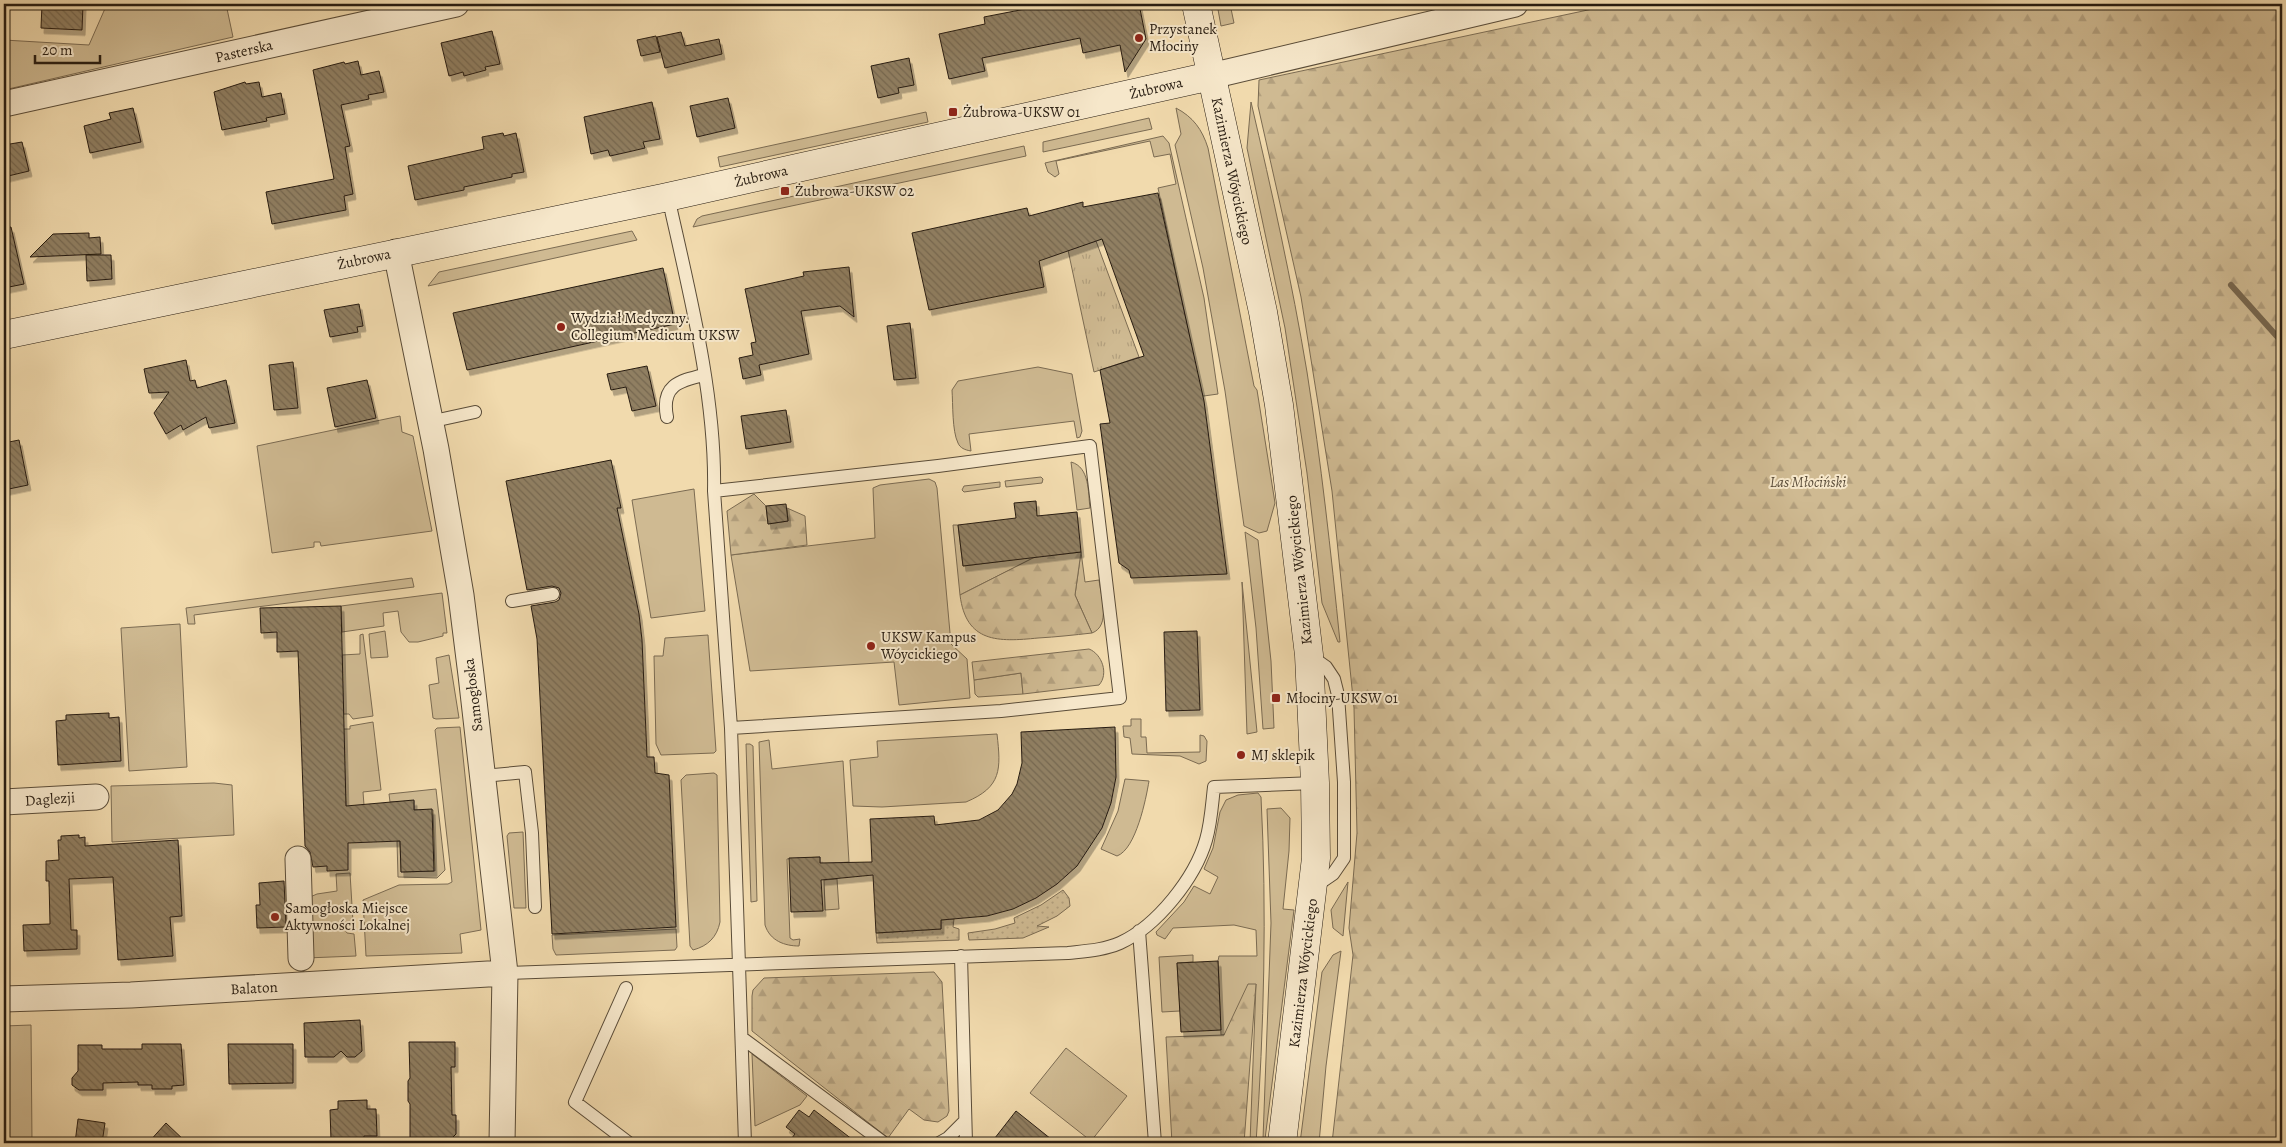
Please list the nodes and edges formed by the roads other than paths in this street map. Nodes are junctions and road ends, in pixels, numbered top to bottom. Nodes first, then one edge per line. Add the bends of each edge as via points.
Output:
1 (456, 4) edge
2 (1196, 4) edge
3 (1515, 4) edge
4 (1211, 76) junction
5 (4, 104) edge
6 (663, 198) junction
7 (396, 252) junction
8 (4, 335) edge
9 (704, 375) junction
10 (475, 412) dead end
11 (667, 417) dead end
12 (429, 422) junction
13 (714, 491) junction
14 (553, 594) dead end
15 (512, 600) dead end
16 (1309, 655) junction
17 (732, 728) junction
18 (483, 776) junction
19 (1315, 783) junction
20 (96, 797) dead end
21 (4, 802) edge
22 (298, 859) dead end
23 (1314, 888) junction
24 (535, 907) dead end
25 (1139, 931) junction
26 (961, 956) junction
27 (301, 958) dead end
28 (738, 965) junction
29 (505, 973) junction
30 (626, 988) dead end
31 (4, 998) edge
32 (742, 1038) junction
33 (966, 1121) junction
34 (502, 1143) edge
35 (629, 1143) edge
36 (745, 1143) edge
37 (884, 1143) edge
38 (939, 1143) edge
39 (966, 1143) edge
40 (1155, 1143) edge
41 (1282, 1143) edge

1 - 5 street, Pasterska
2 - 4 street, Kazimierza Wóycickiego
3 - 4 street, Żubrowa
4 - 6 street, Żubrowa
4 - 16 street, Kazimierza Wóycickiego via 1279,404
6 - 7 street, Żubrowa
6 - 9 lane via 671,210
7 - 8 street, Żubrowa
7 - 12 street, Samogłoska
9 - 11 lane via 684,380 670,389 664,405
9 - 13 lane
10 - 12 lane
12 - 18 street, Samogłoska via 461,595
13 - 17 lane
13 - 17 lane via 1090,446 1120,698 1001,711
14 - 15 lane
16 - 19 street, Kazimierza Wóycickiego
16 - 23 lane via 1326,667 1334,679 1344,782 1344,858 1333,874
17 - 28 lane
18 - 24 lane via 525,772
18 - 29 street, Samogłoska
19 - 23 street, Kazimierza Wóycickiego
19 - 25 lane via 1214,787 1206,839 1194,868 1169,904
20 - 21 street, Daglezji
22 - 27 street
23 - 41 street, Kazimierza Wóycickiego
25 - 26 lane via 1122,942 1090,951
25 - 40 lane
26 - 28 lane
26 - 33 lane
28 - 29 lane
28 - 32 lane
29 - 31 street, Balaton via 130,995
29 - 34 street, Samogłoska
30 - 35 lane via 575,1102
32 - 36 lane
32 - 37 lane
33 - 38 lane
33 - 39 lane

